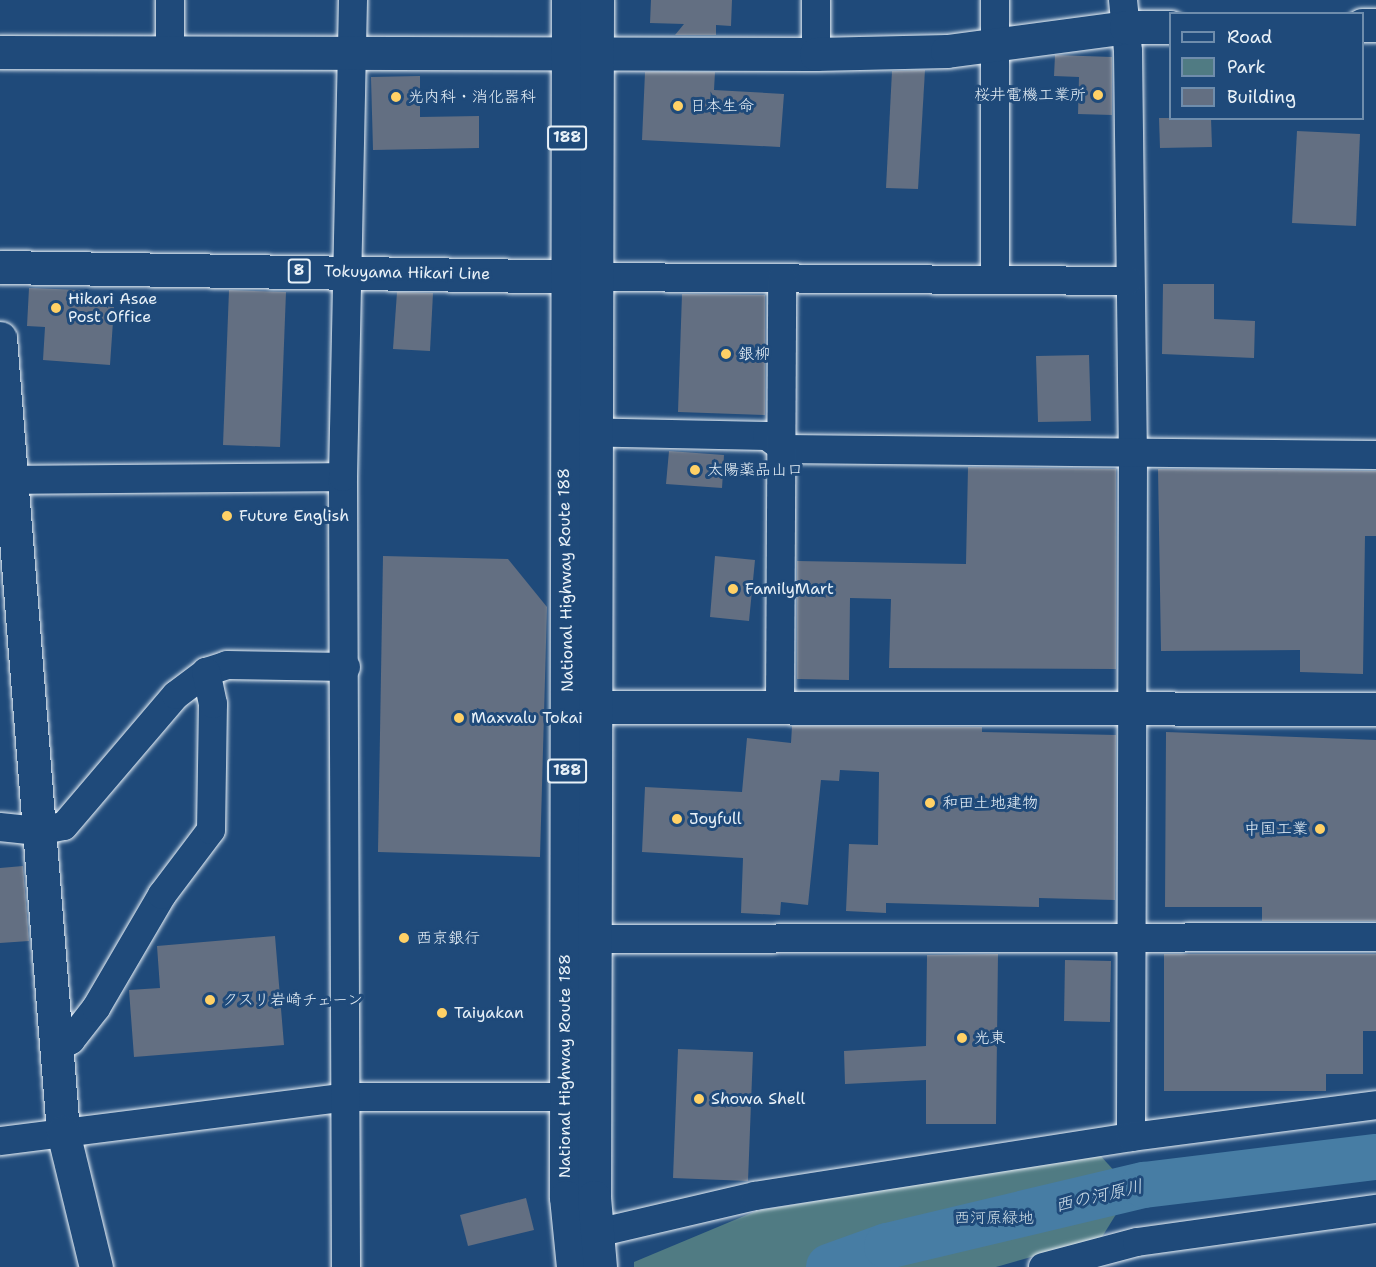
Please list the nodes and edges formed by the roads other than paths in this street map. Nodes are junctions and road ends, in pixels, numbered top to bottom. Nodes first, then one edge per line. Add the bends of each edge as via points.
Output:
1 (170, 0) edge
2 (353, 0) edge
3 (568, 0) edge
4 (597, 0) edge
5 (816, 0) edge
6 (994, 0) edge
7 (1124, 14) edge
8 (1169, 27) edge
9 (994, 43) junction
10 (353, 51) junction
11 (0, 52) edge
12 (170, 52) junction
13 (582, 53) junction
14 (816, 54) junction
15 (0, 267) edge
16 (347, 272) junction
17 (565, 276) junction
18 (598, 277) junction
19 (782, 279) junction
20 (995, 279) junction
21 (1128, 281) junction
22 (0, 338) edge
23 (564, 431) junction
24 (597, 433) junction
25 (784, 449) junction
26 (1133, 453) junction
27 (1376, 454) edge
28 (343, 477) junction
29 (12, 480) junction
30 (345, 668) junction
31 (206, 672) junction
32 (780, 705) junction
33 (582, 707) junction
34 (1132, 707) junction
35 (1376, 708) edge
36 (0, 826) edge
37 (38, 831) junction
38 (1135, 936) junction
39 (1376, 937) edge
40 (580, 939) junction
41 (56, 1048) junction
42 (347, 1097) junction
43 (580, 1097) junction
44 (1376, 1105) edge
45 (63, 1132) junction
46 (1131, 1137) junction
47 (0, 1141) edge
48 (1376, 1209) edge
49 (597, 1233) junction
50 (1138, 1255) edge
51 (96, 1267) edge
52 (346, 1267) edge
53 (573, 1267) edge
54 (582, 1267) edge
55 (600, 1267) edge
56 (1043, 1267) edge

1 - 12 street
2 - 10 street
3 - 13 main road, National Highway Route 188 / 188
4 - 13 main road, National Highway Route 188 / 188
5 - 14 street
6 - 9 street
7 - 8 main road
7 - 9 main road
7 - 21 street
9 - 14 main road via 947,51
9 - 20 street
10 - 12 main road
10 - 13 main road
10 - 16 street
11 - 12 main road
13 - 14 main road
13 - 17 main road, National Highway Route 188 / 188
13 - 18 main road, National Highway Route 188 / 188
15 - 16 main road, Tokuyama Hikari Line / 8
16 - 17 main road, Tokuyama Hikari Line / 8
16 - 28 street
17 - 18 main road, Tokuyama Hikari Line / 8
17 - 23 main road, National Highway Route 188 / 188
18 - 19 street
18 - 24 main road, National Highway Route 188 / 188
19 - 20 street
19 - 25 street
20 - 21 street
21 - 26 street
22 - 29 main road
23 - 24 street
23 - 33 main road, National Highway Route 188 / 188
24 - 25 street via 767,436
24 - 33 main road, National Highway Route 188 / 188
25 - 26 street
25 - 32 street
26 - 27 street
26 - 34 street
28 - 29 street
28 - 30 street
29 - 37 main road
30 - 31 street via 227,665
30 - 42 street
31 - 37 street via 176,695 64,825
31 - 41 street via 213,704 211,830 162,895 96,1008 71,1040
32 - 33 main road
32 - 34 main road
33 - 40 main road, National Highway Route 188 / 188
34 - 35 main road
34 - 38 street
36 - 37 street
37 - 41 main road
38 - 39 street
38 - 40 street
38 - 46 street
40 - 43 main road, National Highway Route 188 / 188
41 - 45 main road
42 - 43 street
42 - 45 street
42 - 52 street
43 - 49 main road, National Highway Route 188 / 188
43 - 53 main road, National Highway Route 188 / 188 via 566,1197
44 - 46 street
45 - 47 street
45 - 51 main road
46 - 49 street via 755,1196
48 - 50 street
49 - 54 main road
49 - 55 main road, National Highway Route 188 / 188
50 - 56 street

